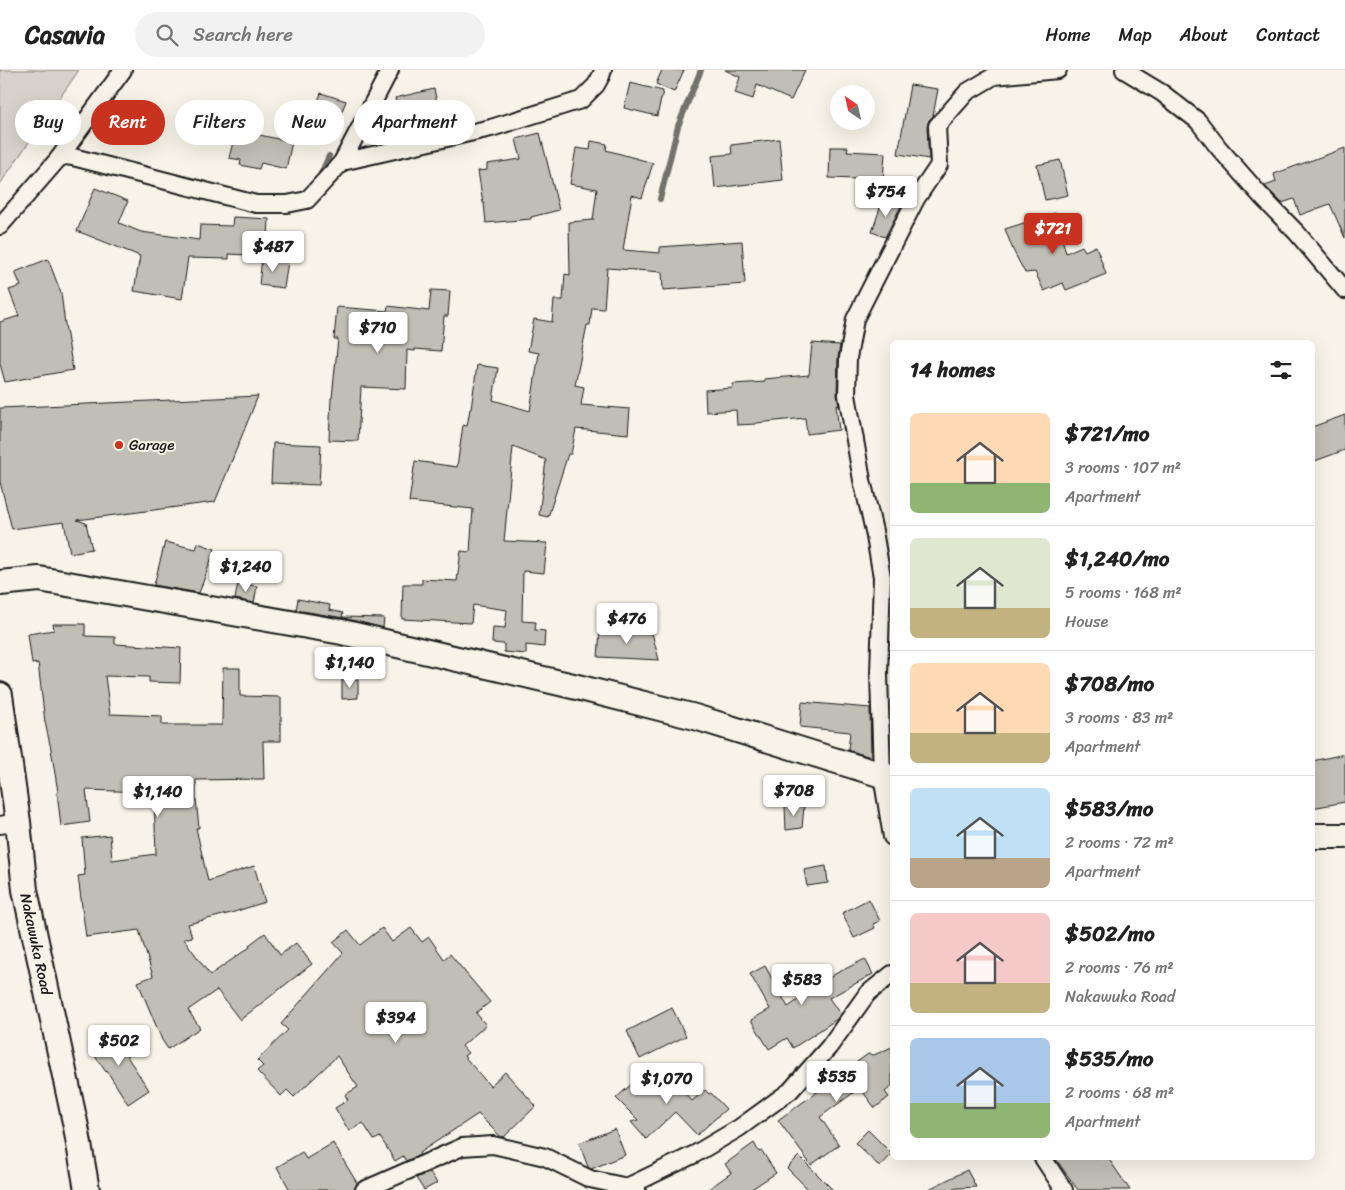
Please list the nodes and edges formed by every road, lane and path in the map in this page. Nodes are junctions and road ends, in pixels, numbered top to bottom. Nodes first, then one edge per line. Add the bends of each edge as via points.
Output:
1 (123, 70) edge
2 (390, 70) edge
3 (603, 70) edge
4 (1058, 70) edge
5 (1124, 70) edge
6 (59, 158) junction
7 (342, 162) junction
8 (0, 226) edge
9 (1345, 290) edge
10 (0, 583) edge
11 (0, 695) edge
12 (887, 776) edge
13 (890, 812) edge
14 (9, 823) edge
15 (1315, 836) edge
16 (1345, 836) edge
17 (890, 976) edge
18 (1044, 1160) edge
19 (627, 1187) junction
20 (87, 1190) edge
21 (364, 1190) edge
22 (646, 1190) edge
23 (1064, 1190) edge

1 - 6 street
2 - 7 street
3 - 7 street via 596,85 581,100 491,128
4 - 12 street via 994,76 967,92 937,126 939,165 916,199 855,319 848,358 848,395 882,578 878,674
5 - 9 street via 1162,93 1198,121
6 - 7 street via 73,157 256,204 307,200
6 - 8 street
10 - 12 street via 38,579 342,632 695,717
11 - 14 street, Nakawuka Road
12 - 13 street
14 - 20 street, Nakawuka Road
15 - 16 street
17 - 19 street via 867,994 829,1046 790,1090 739,1128
18 - 23 street
19 - 21 street via 590,1178 545,1157 493,1145 462,1147
19 - 22 street

